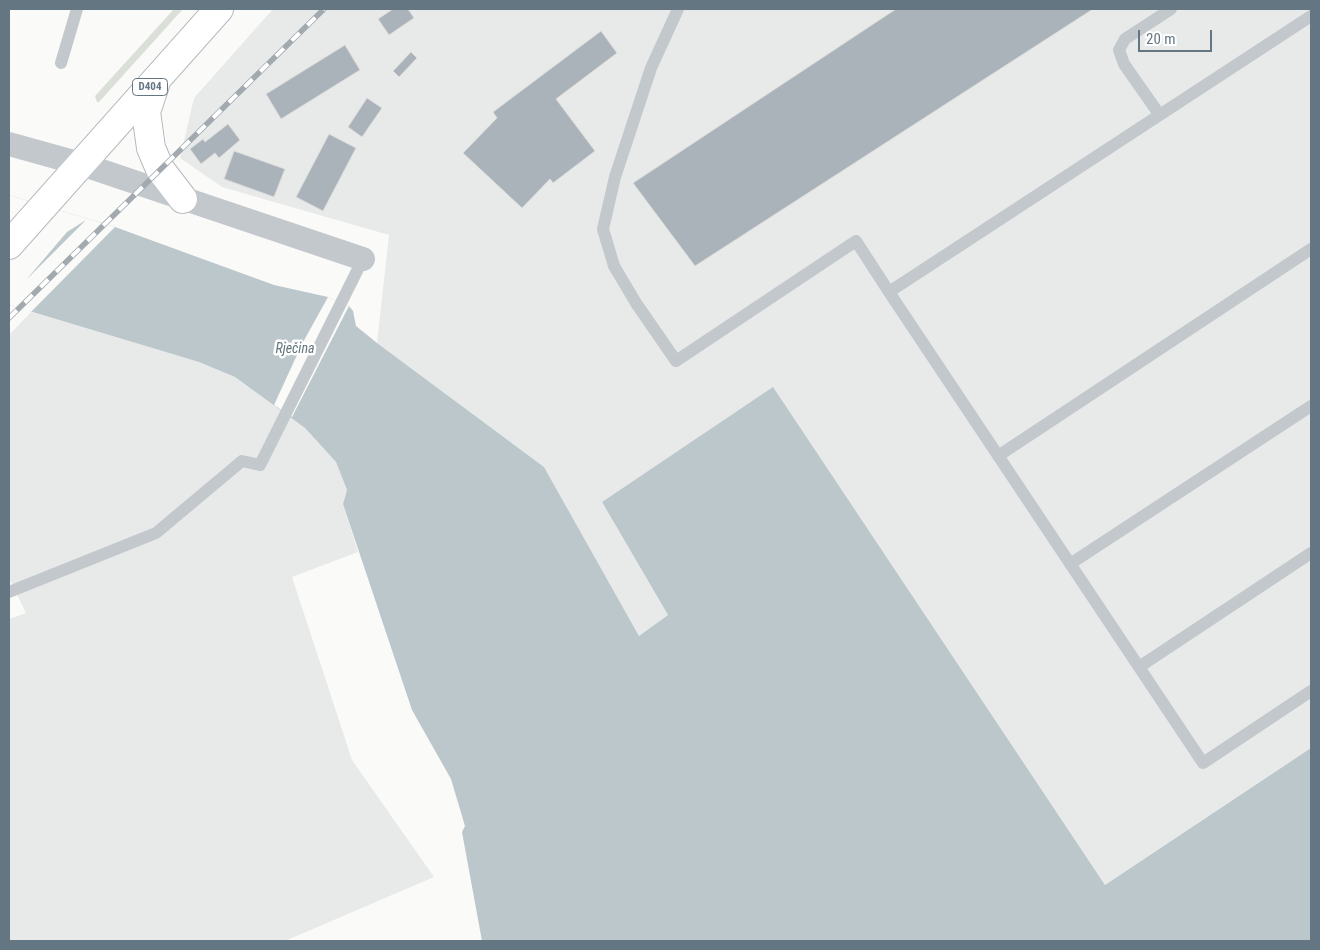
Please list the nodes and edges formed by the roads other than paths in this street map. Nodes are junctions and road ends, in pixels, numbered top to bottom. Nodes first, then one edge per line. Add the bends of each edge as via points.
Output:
1 (77, 9) edge
2 (219, 9) edge
3 (678, 9) edge
4 (1171, 9) edge
5 (1311, 16) edge
6 (61, 63) dead end
7 (161, 74) junction
8 (1159, 114) junction
9 (9, 144) edge
10 (81, 164) junction
11 (183, 199) junction
12 (9, 245) edge
13 (1311, 249) edge
14 (363, 259) joint
15 (889, 292) junction
16 (1311, 406) edge
17 (998, 456) junction
18 (1311, 553) edge
19 (1070, 564) junction
20 (9, 592) edge
21 (1139, 667) junction
22 (1311, 692) edge

1 - 6 lane
2 - 7 main road, D404
3 - 15 lane via 651,68 615,177 603,229 614,266 676,362 856,241
4 - 8 lane via 1125,39 1119,50 1124,64
5 - 8 lane
7 - 10 main road, D404
7 - 11 main road via 150,94 146,112 147,132 154,160
8 - 15 lane
9 - 10 street
10 - 11 street
10 - 12 main road, D404
11 - 14 street
13 - 17 lane
14 - 20 lane via 260,465 242,461 156,533
15 - 17 lane
16 - 19 lane
17 - 19 lane
18 - 21 lane
19 - 21 lane
21 - 22 lane via 1203,763

